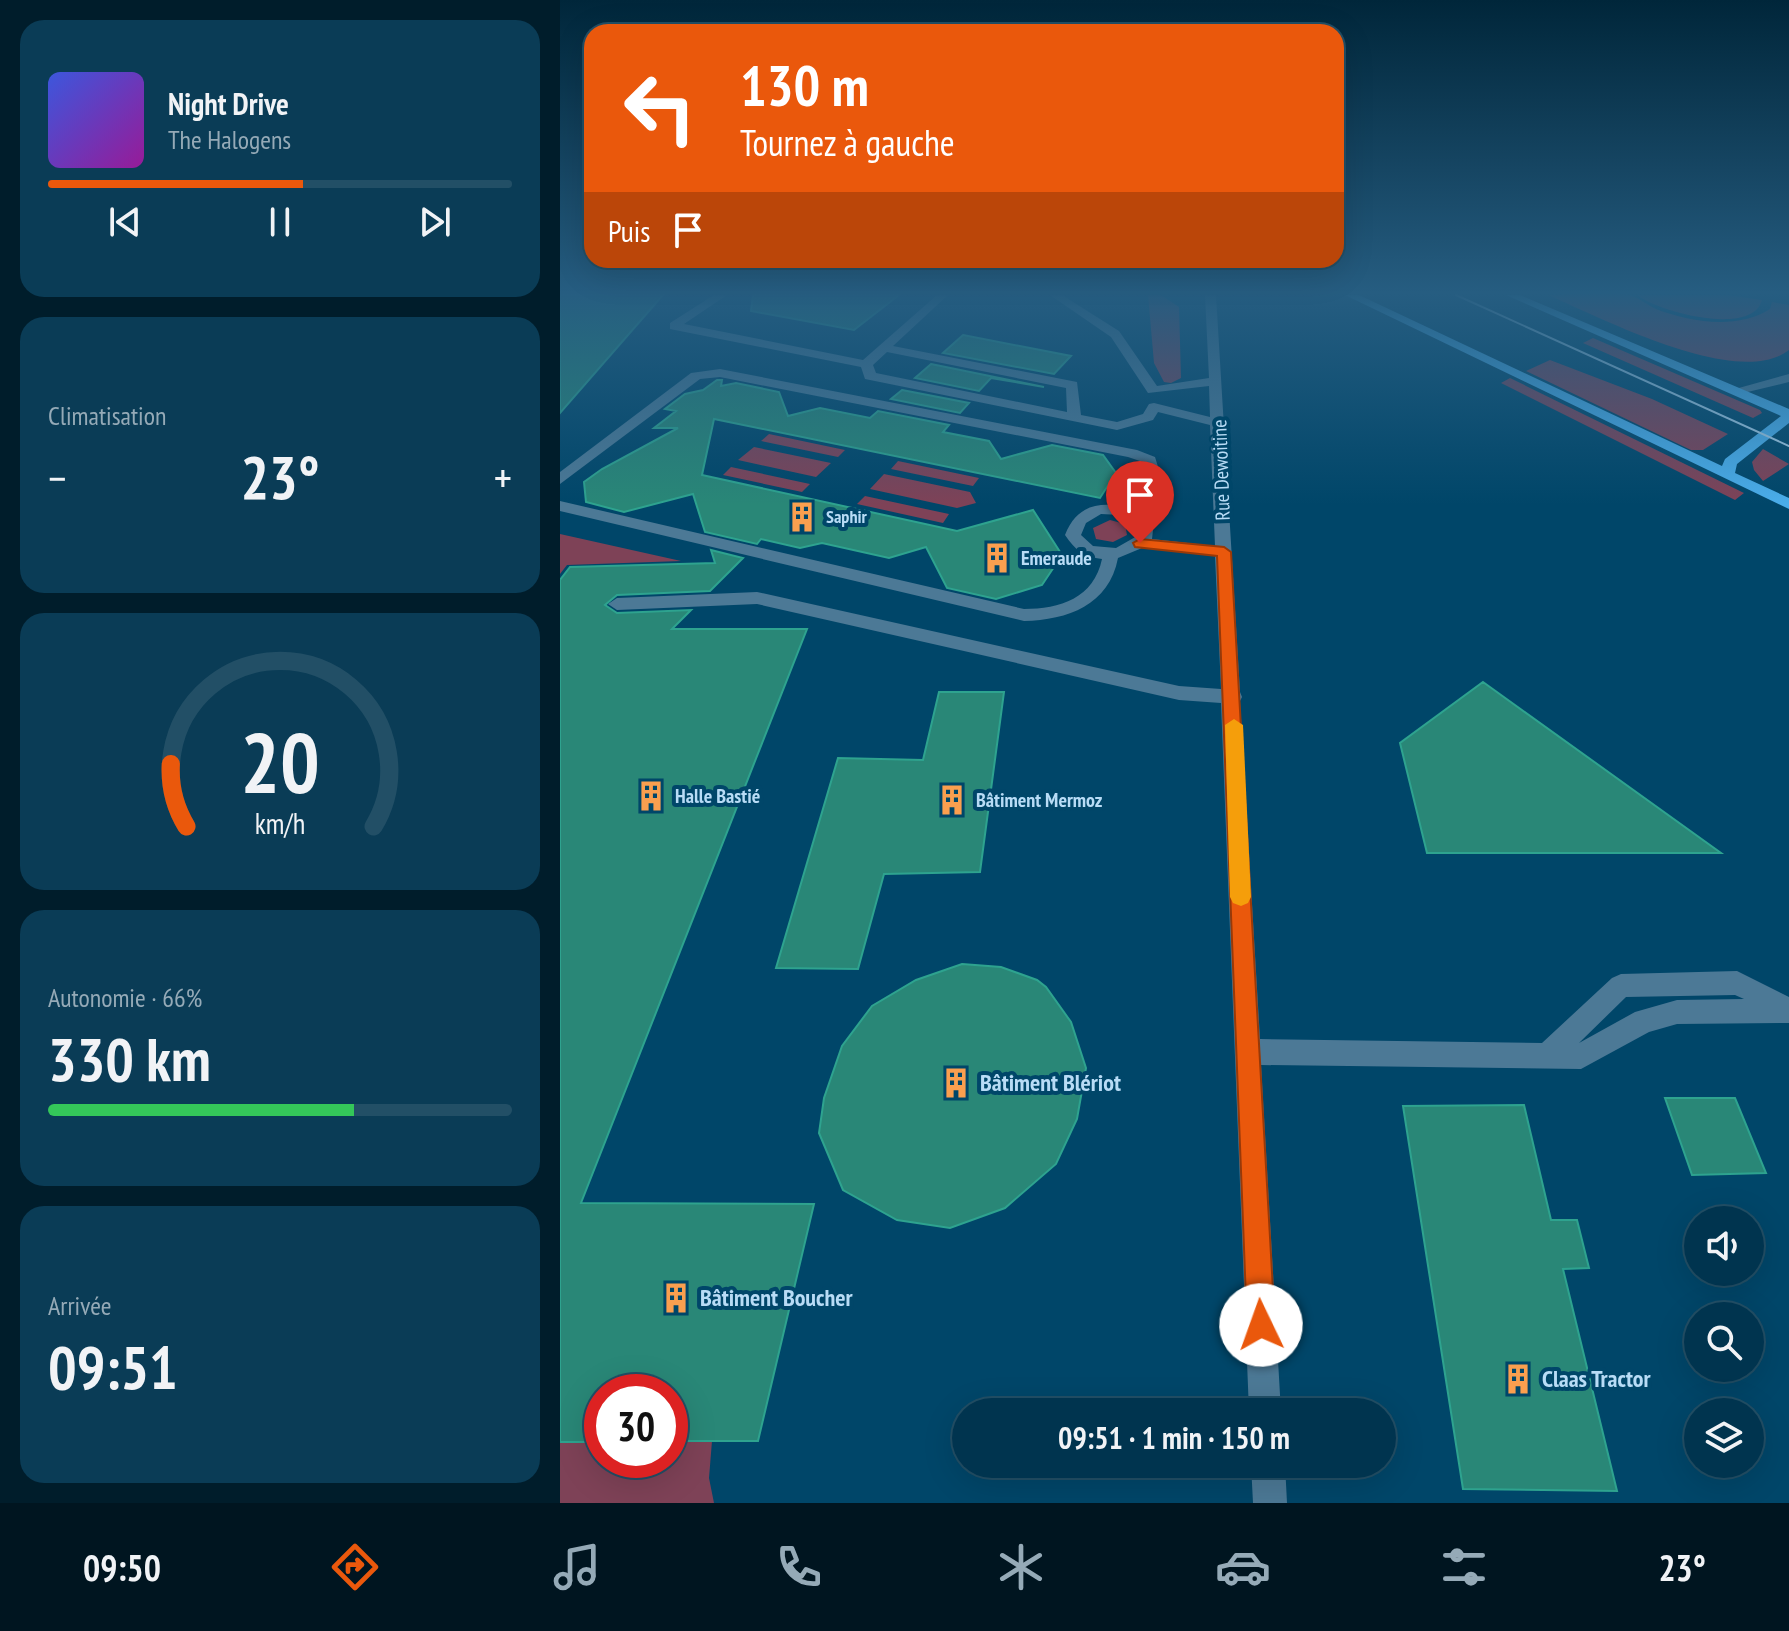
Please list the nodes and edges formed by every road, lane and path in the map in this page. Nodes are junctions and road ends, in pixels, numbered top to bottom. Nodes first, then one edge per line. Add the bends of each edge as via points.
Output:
1 (866, 365) edge
2 (971, 365) edge
3 (1136, 365) edge
4 (1215, 365) edge
5 (1498, 365) edge
6 (1675, 365) edge
7 (1789, 378) edge
8 (1216, 381) junction
9 (1153, 390) junction
10 (1735, 391) junction
11 (1154, 407) junction
12 (1074, 417) junction
13 (1786, 421) edge
14 (1219, 423) junction
15 (1727, 475) junction
16 (560, 480) edge
17 (1789, 504) edge
18 (560, 506) edge
19 (1139, 517) junction
20 (1140, 543) junction
21 (1224, 552) junction
22 (1111, 554) junction
23 (617, 604) dead end
24 (1233, 697) junction
25 (1789, 1010) edge
26 (1247, 1052) junction
27 (1547, 1056) junction
28 (1264, 1398) edge
29 (1269, 1478) edge
30 (1270, 1503) edge

1 - 12 street via 870,376
2 - 12 street via 1072,385
3 - 9 street
4 - 8 street, Rue Dewoitine
5 - 15 main road
6 - 10 main road
7 - 10 street
8 - 9 street
8 - 14 street, Rue Dewoitine
9 - 11 street
10 - 13 main road
11 - 12 street via 1148,417 1117,426
11 - 14 street
13 - 15 main road via 1730,462
14 - 21 street, Rue Dewoitine
15 - 17 main road
16 - 19 street via 696,376 720,373 1132,453 1150,460 1156,483
18 - 22 street via 1024,615 1055,614 1081,605 1104,579
19 - 20 street via 1147,530
19 - 22 street via 1109,509 1079,520 1073,535 1077,542 1094,553
20 - 21 street
20 - 22 street
21 - 24 street, Rue Dewoitine
23 - 24 street via 757,598 1179,693
24 - 26 street, Rue Dewoitine
25 - 27 street via 1677,1012 1644,1021 1581,1056
25 - 27 street via 1737,983 1621,986
26 - 27 street
26 - 28 street, Rue Dewoitine
29 - 30 street

